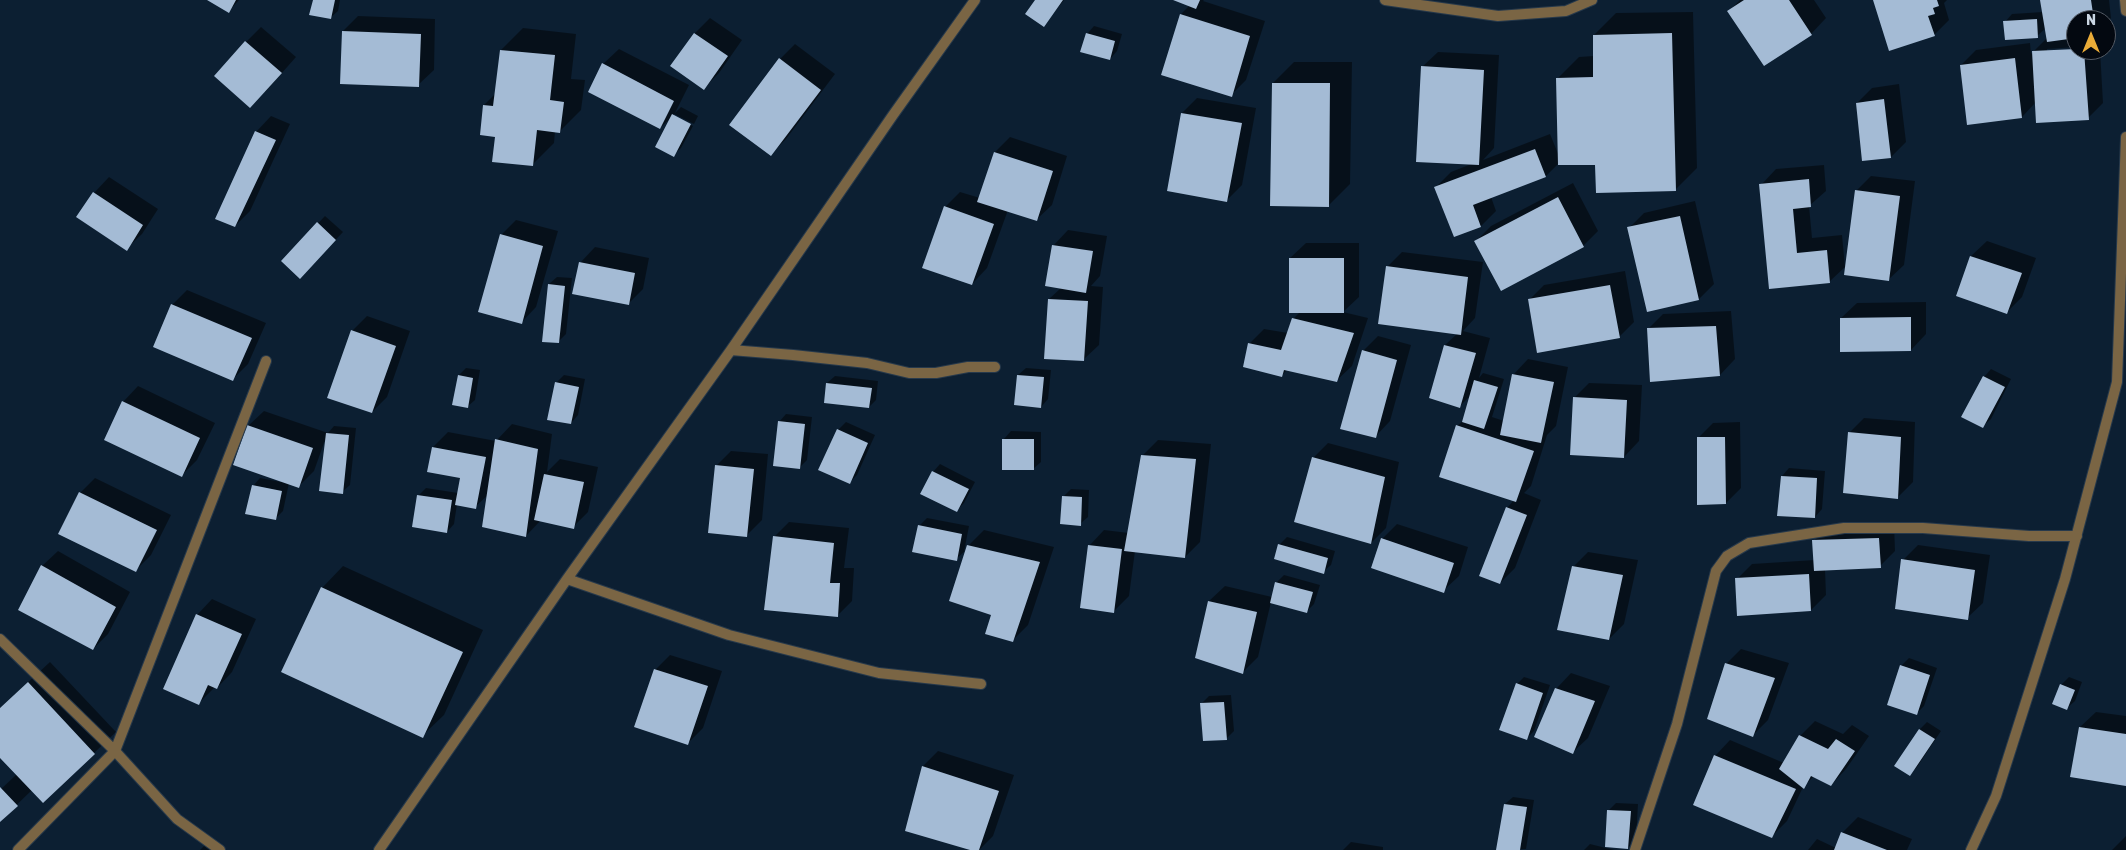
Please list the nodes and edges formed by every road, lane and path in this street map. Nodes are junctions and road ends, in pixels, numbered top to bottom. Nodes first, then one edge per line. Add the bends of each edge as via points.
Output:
1 (975, 0) edge
2 (1385, 0) edge
3 (1592, 0) edge
4 (2125, 0) edge
5 (2126, 10) edge
6 (2126, 137) edge
7 (731, 350) junction
8 (266, 362) dead end
9 (996, 367) dead end
10 (2077, 536) junction
11 (567, 580) junction
12 (0, 639) edge
13 (981, 684) dead end
14 (115, 751) junction
15 (18, 850) edge
16 (220, 850) edge
17 (379, 850) edge
18 (1635, 850) edge
19 (1971, 850) edge

1 - 7 street
2 - 3 street via 1498,16 1566,11
4 - 5 street
6 - 10 street via 2117,382
7 - 9 street via 867,363 909,373
7 - 11 street
8 - 14 street
10 - 18 street via 1923,528 1844,528 1749,543 1727,556 1716,571 1677,724
10 - 19 street via 1996,796
11 - 13 street via 729,635 879,673
11 - 17 street
12 - 14 street
14 - 15 street
14 - 16 street via 177,819

